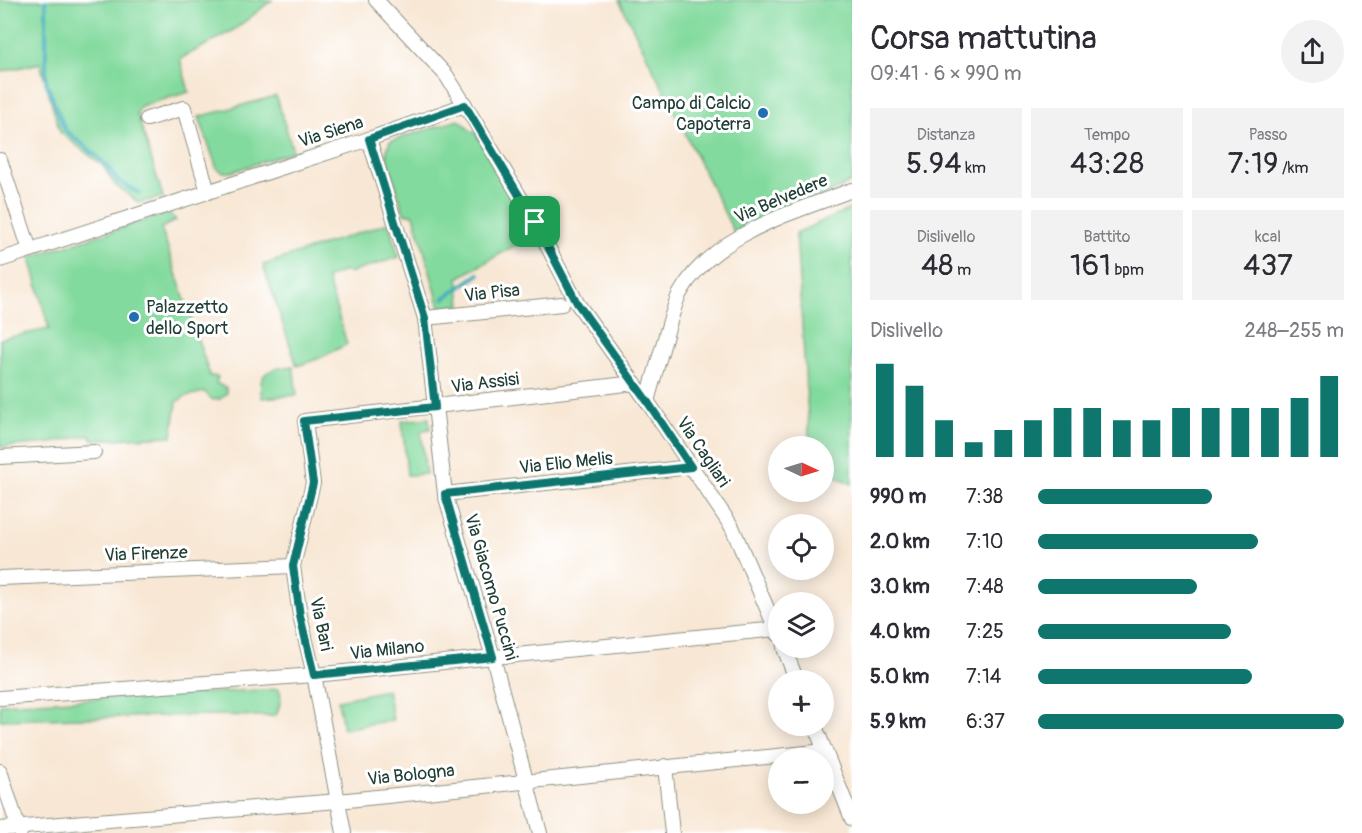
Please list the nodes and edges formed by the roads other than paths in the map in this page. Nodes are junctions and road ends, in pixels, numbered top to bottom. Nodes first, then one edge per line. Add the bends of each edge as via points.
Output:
1 (375, 0) edge
2 (465, 105) junction
3 (147, 119) dead end
4 (369, 139) junction
5 (0, 160) edge
6 (852, 190) edge
7 (208, 192) junction
8 (30, 250) junction
9 (0, 260) edge
10 (562, 304) dead end
11 (425, 318) junction
12 (634, 383) junction
13 (647, 401) junction
14 (435, 407) junction
15 (304, 421) joint
16 (94, 452) dead end
17 (0, 457) edge
18 (691, 467) junction
19 (445, 494) junction
20 (293, 566) junction
21 (0, 578) edge
22 (768, 609) edge
23 (768, 633) edge
24 (493, 657) junction
25 (314, 675) junction
26 (0, 698) edge
27 (768, 756) edge
28 (665, 766) junction
29 (0, 771) edge
30 (834, 773) edge
31 (526, 780) junction
32 (338, 801) junction
33 (852, 819) edge
34 (0, 829) edge
35 (20, 830) edge
36 (345, 833) edge
37 (540, 833) edge
38 (672, 833) edge

1 - 2 street, Via Cagliari via 446,75
2 - 4 street, Via Siena
2 - 12 street, Via Cagliari via 535,222 577,303
3 - 7 street via 184,108
4 - 7 street, Via Siena
4 - 11 street, Via Giacomo Puccini
5 - 8 street
6 - 13 street, Via Belvedere via 732,240 702,265 679,295
7 - 8 street, Via Siena
8 - 9 street, Via Siena
10 - 11 street, Via Pisa
11 - 14 street, Via Giacomo Puccini
12 - 13 street, Via Cagliari
12 - 14 street, Via Assisi
13 - 18 street, Via Cagliari
14 - 15 street, Via Assisi
14 - 19 street, Via Giacomo Puccini
15 - 20 street, Via Bari via 313,483
16 - 17 street
18 - 19 street, Via Elio Melis
18 - 22 street, Via Cagliari via 732,527
19 - 24 street, Via Giacomo Puccini
20 - 21 street, Via Firenze
20 - 25 street, Via Bari
23 - 24 street, Via Milano
24 - 25 street, Via Milano
24 - 31 street, Via Giacomo Puccini
25 - 26 street, Via Milano
25 - 32 street, Via Bari
27 - 28 street, Via Bologna
28 - 31 street, Via Bologna
28 - 38 street
29 - 35 street
30 - 33 street
31 - 32 street, Via Bologna
31 - 37 street, Via Giacomo Puccini
32 - 35 street, Via Bologna
32 - 36 street, Via Bari
34 - 35 street, Via Bologna

